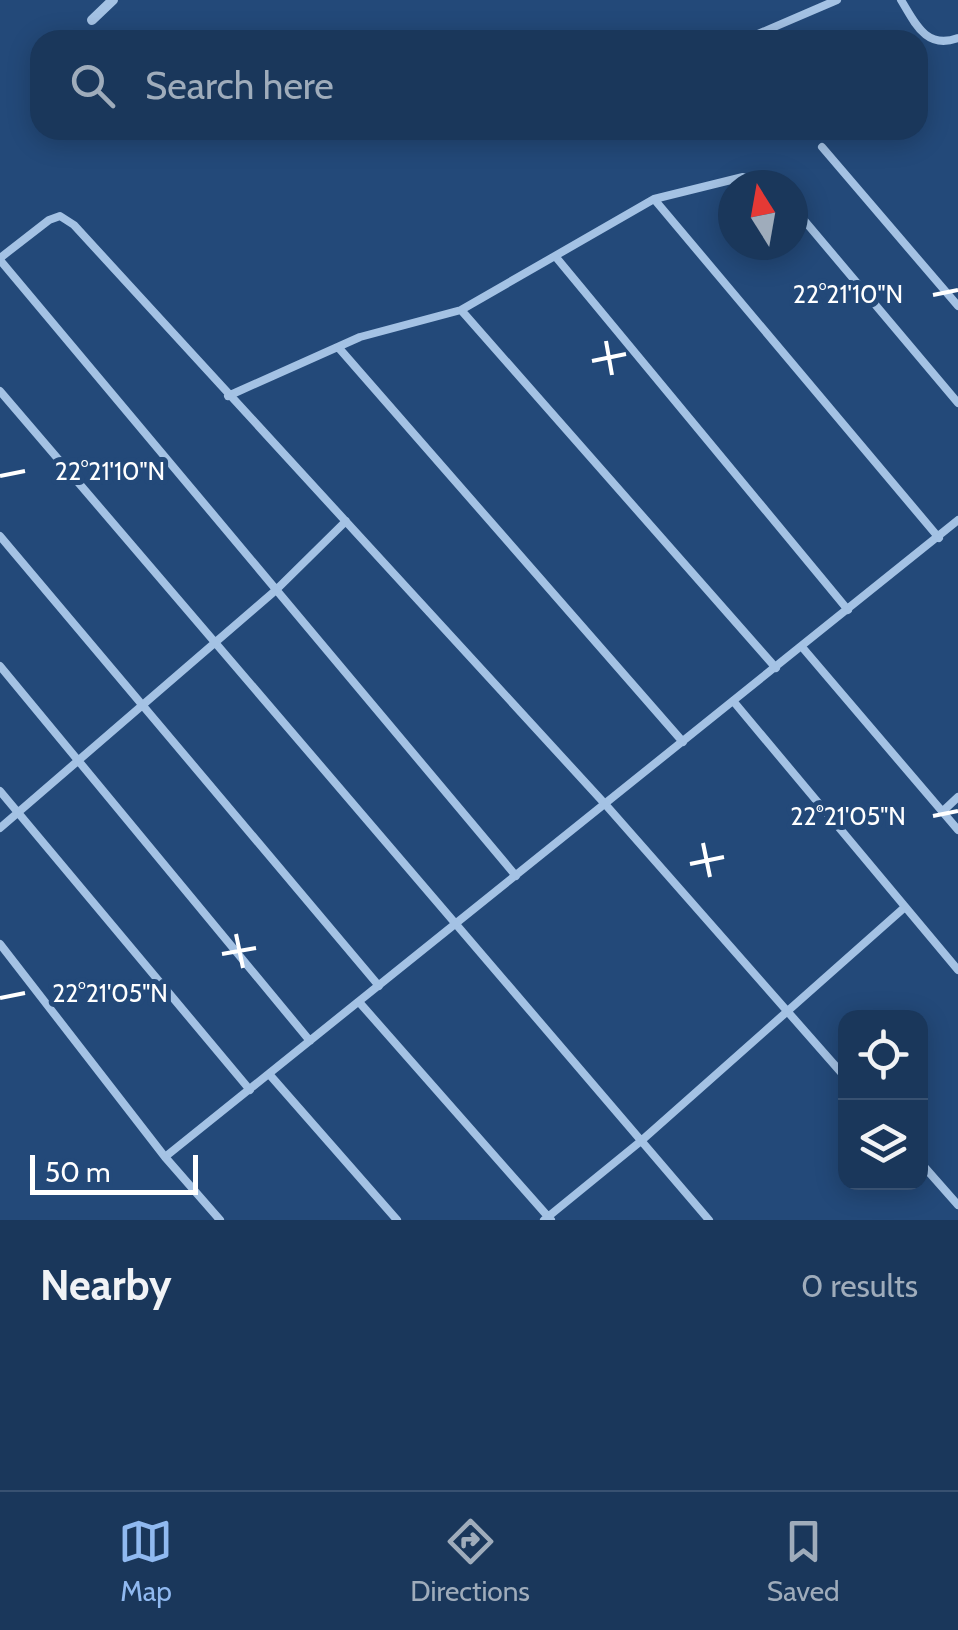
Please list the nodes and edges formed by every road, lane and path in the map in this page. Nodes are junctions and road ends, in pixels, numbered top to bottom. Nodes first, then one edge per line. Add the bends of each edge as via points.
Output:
1 (113, 0) edge
2 (837, 0) edge
3 (901, 0) edge
4 (92, 20) dead end
5 (767, 30) edge
6 (919, 30) edge
7 (928, 38) edge
8 (958, 38) edge
9 (822, 147) dead end
10 (718, 183) edge
11 (654, 199) junction
12 (808, 225) edge
13 (555, 256) junction
14 (0, 259) edge
15 (958, 306) edge
16 (461, 310) junction
17 (338, 347) junction
18 (0, 392) edge
19 (228, 396) junction
20 (958, 402) edge
21 (346, 520) junction
22 (958, 520) edge
23 (0, 536) edge
24 (938, 538) junction
25 (276, 590) junction
26 (848, 610) junction
27 (214, 642) junction
28 (802, 647) junction
29 (0, 666) edge
30 (776, 668) junction
31 (734, 702) junction
32 (143, 706) junction
33 (683, 742) junction
34 (79, 762) junction
35 (0, 791) edge
36 (958, 797) edge
37 (606, 804) junction
38 (942, 812) junction
39 (18, 813) junction
40 (0, 828) edge
41 (958, 830) edge
42 (516, 876) junction
43 (905, 907) junction
44 (456, 924) junction
45 (0, 944) edge
46 (958, 970) edge
47 (378, 986) junction
48 (359, 1002) junction
49 (788, 1013) junction
50 (310, 1041) junction
51 (838, 1069) edge
52 (270, 1074) junction
53 (250, 1090) junction
54 (641, 1141) junction
55 (165, 1157) junction
56 (928, 1171) edge
57 (958, 1204) edge
58 (548, 1219) edge
59 (220, 1220) edge
60 (398, 1220) edge
61 (709, 1220) edge

1 - 4 street
2 - 5 lane
3 - 6 lane
7 - 8 lane
9 - 15 lane
10 - 11 lane
11 - 13 lane
11 - 24 lane
12 - 20 lane
13 - 16 lane
13 - 26 lane
14 - 19 lane via 60,216 97,248
14 - 25 lane
16 - 17 lane
16 - 30 lane
17 - 19 lane
17 - 33 lane
18 - 27 lane
19 - 21 lane
21 - 25 lane
21 - 37 lane
22 - 24 lane
23 - 32 lane
24 - 26 lane
25 - 27 lane
25 - 42 lane
26 - 28 lane
27 - 32 lane
27 - 44 lane
28 - 30 lane
28 - 38 lane
29 - 34 lane
30 - 31 lane
31 - 33 lane
31 - 43 lane
32 - 34 lane
32 - 47 lane
33 - 37 lane
34 - 39 lane
34 - 50 lane
35 - 39 lane
36 - 38 lane
37 - 42 lane
37 - 49 lane
38 - 41 lane
39 - 40 lane
39 - 53 lane
42 - 44 lane
43 - 46 lane
43 - 49 lane
44 - 47 lane
44 - 54 lane
45 - 55 lane
47 - 48 lane
48 - 50 lane
48 - 58 lane
49 - 51 lane
49 - 54 lane
50 - 52 lane
52 - 53 lane
52 - 60 lane
53 - 55 lane
54 - 58 lane
54 - 61 lane
55 - 59 lane
56 - 57 lane

